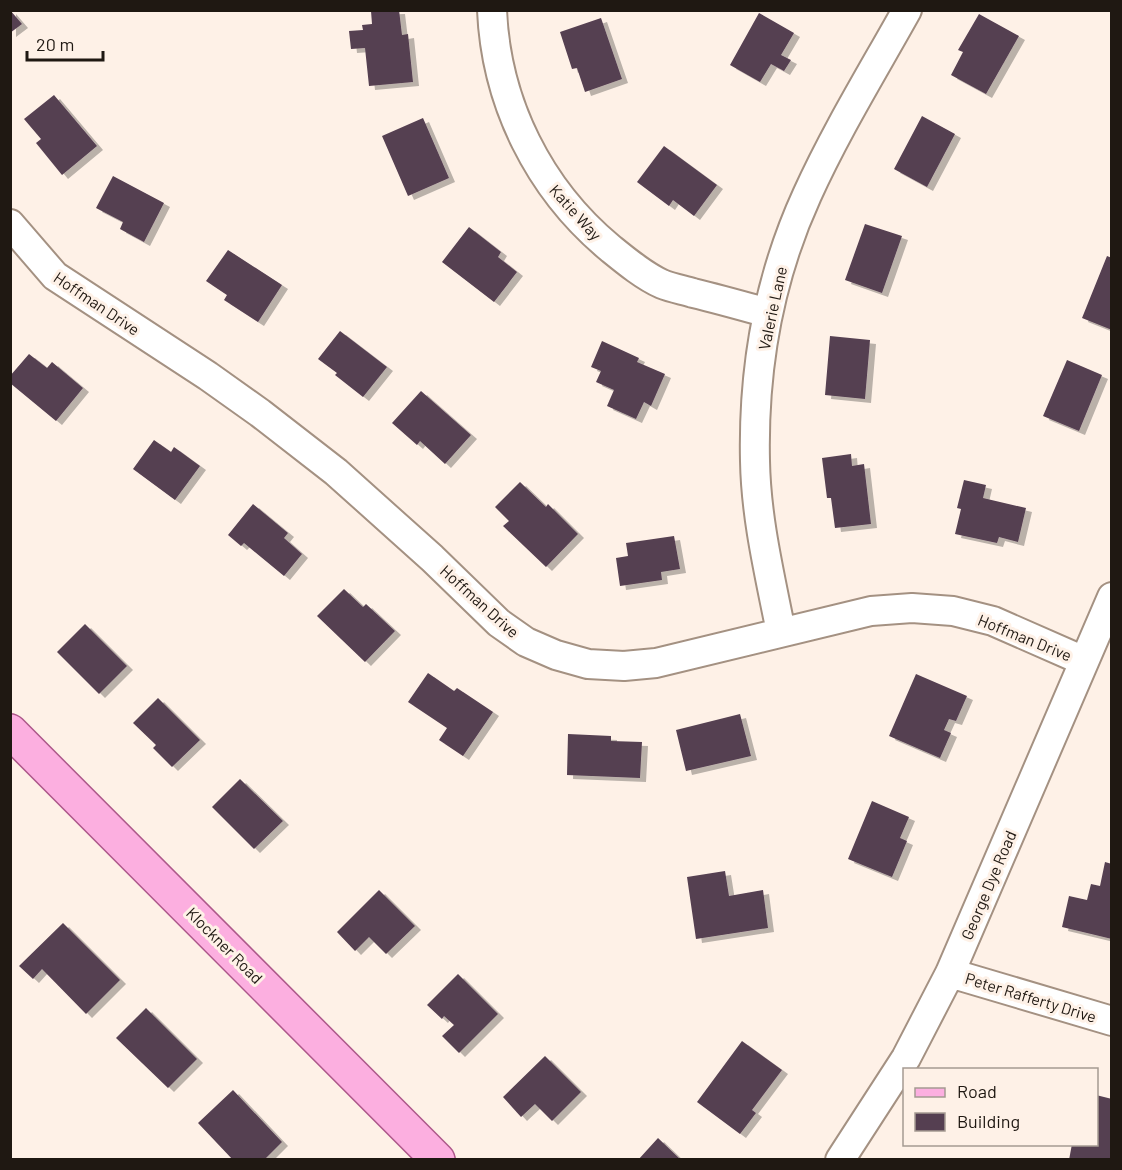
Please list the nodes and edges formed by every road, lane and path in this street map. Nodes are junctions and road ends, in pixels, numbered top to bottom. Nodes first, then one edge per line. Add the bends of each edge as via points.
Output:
1 (492, 10) edge
2 (907, 10) edge
3 (10, 224) edge
4 (768, 313) junction
5 (1112, 597) edge
6 (781, 632) junction
7 (1084, 661) junction
8 (10, 731) edge
9 (950, 973) junction
10 (1112, 1021) edge
11 (438, 1160) edge
12 (840, 1160) edge

1 - 4 street, Katie Way via 501,78 515,120 535,161 590,232 625,261 663,284
2 - 4 street, Valerie Lane via 806,196
3 - 6 street, Hoffman Drive via 55,276 198,369 336,472 499,623 526,642 588,664 624,666 656,663
4 - 6 street, Valerie Lane via 756,400 755,463 760,526
5 - 7 street, George Dye Road
6 - 7 street, Hoffman Drive via 872,611 912,608 993,621
7 - 9 street, George Dye Road
8 - 11 main road, Klockner Road
9 - 10 street, Peter Rafferty Drive
9 - 12 street, George Dye Road via 906,1058

